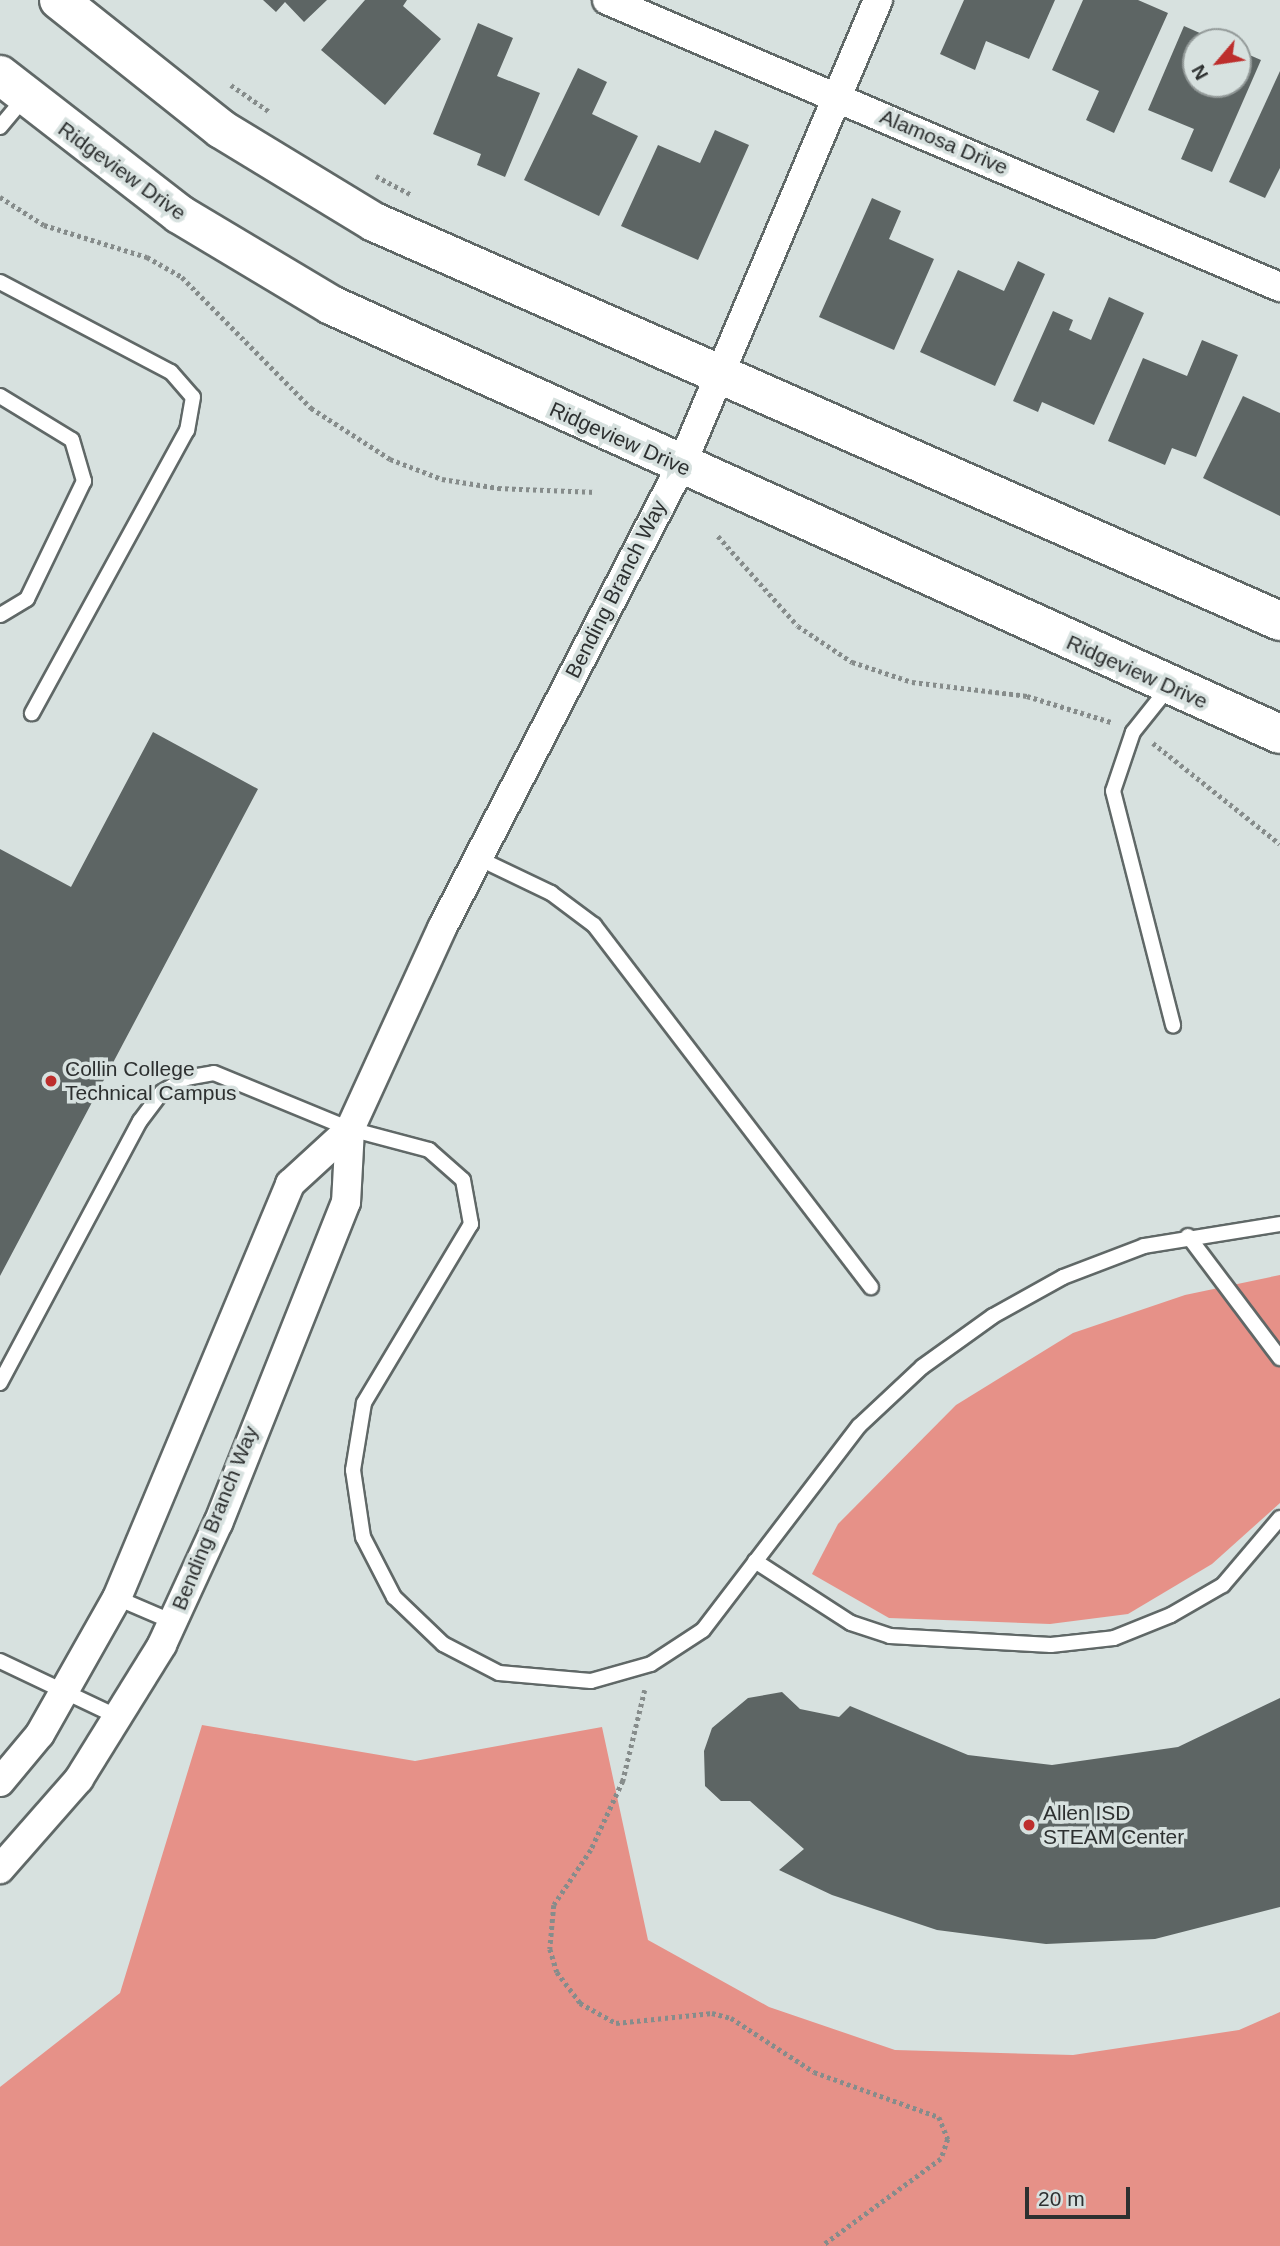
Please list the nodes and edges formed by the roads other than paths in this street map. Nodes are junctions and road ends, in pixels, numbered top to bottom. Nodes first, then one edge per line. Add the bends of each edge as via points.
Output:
1 (59, 0) edge
2 (607, 0) edge
3 (878, 0) edge
4 (13, 86) edge
5 (838, 96) junction
6 (0, 127) edge
7 (0, 282) edge
8 (1280, 287) edge
9 (719, 377) junction
10 (0, 396) edge
11 (681, 466) junction
12 (0, 615) edge
13 (1280, 621) edge
14 (1170, 686) junction
15 (32, 713) dead end
16 (1280, 734) edge
17 (480, 859) junction
18 (1173, 1025) dead end
19 (350, 1129) junction
20 (1280, 1224) edge
21 (1188, 1236) junction
22 (871, 1287) dead end
23 (1280, 1358) edge
24 (0, 1383) edge
25 (1280, 1518) edge
26 (755, 1561) junction
27 (117, 1598) junction
28 (173, 1622) junction
29 (0, 1661) edge
30 (66, 1693) junction
31 (118, 1717) junction
32 (0, 1782) edge
33 (0, 1869) edge

1 - 9 main road via 221,129 363,216
2 - 5 street, Alamosa Drive
3 - 5 street, Bending Branch Way
4 - 6 lane
4 - 11 main road, Ridgeview Drive via 107,163 254,262 426,353
5 - 8 street, Alamosa Drive
5 - 9 street, Bending Branch Way
7 - 15 lane via 171,372 192,397 187,430
9 - 11 street, Bending Branch Way
9 - 13 main road
10 - 12 lane via 72,440 84,481 27,599
11 - 14 main road, Ridgeview Drive
11 - 17 street, Bending Branch Way
14 - 16 main road, Ridgeview Drive
14 - 18 lane via 1133,732 1113,792
17 - 19 street, Bending Branch Way
17 - 22 lane via 551,893 594,925
19 - 24 lane via 214,1073 186,1078 162,1092 140,1121
19 - 26 lane via 429,1150 463,1180 471,1201 463,1246 379,1370 361,1414 355,1504 376,1568 417,1623 443,1644 499,1673 560,1683 651,1664 703,1630
19 - 27 street, Bending Branch Way via 290,1184
19 - 28 street, Bending Branch Way via 346,1202
20 - 21 lane
21 - 23 lane
21 - 26 lane via 1063,1277 993,1316 922,1367 859,1426
25 - 26 lane via 1223,1584 1171,1615 1114,1638 1051,1645 890,1636 851,1623
27 - 28 lane
27 - 30 street, Bending Branch Way
28 - 31 street, Bending Branch Way
29 - 30 lane
30 - 31 lane
30 - 32 street, Bending Branch Way
31 - 33 street, Bending Branch Way via 79,1779

